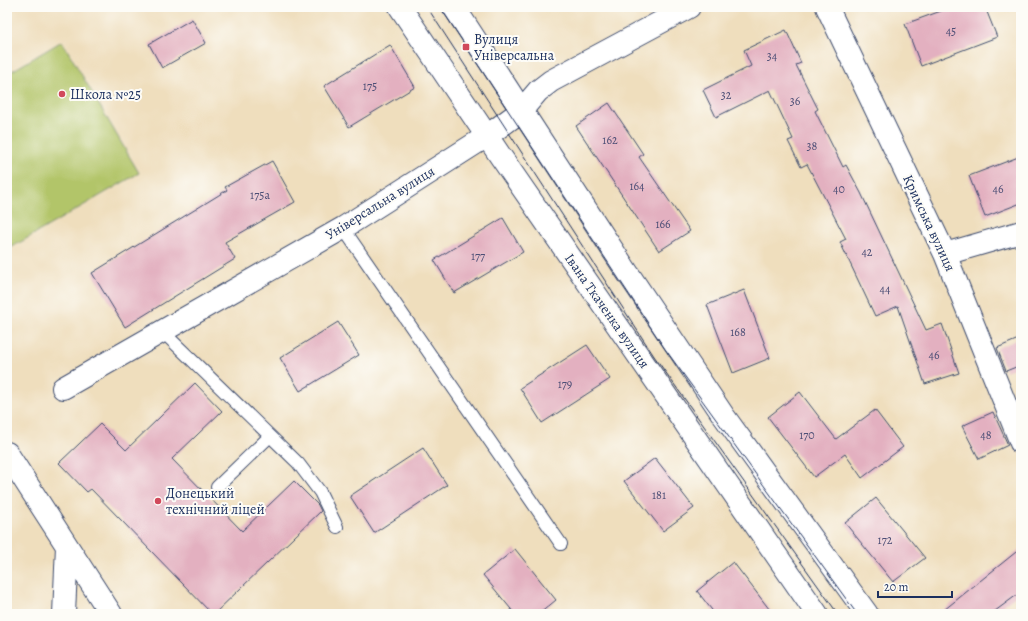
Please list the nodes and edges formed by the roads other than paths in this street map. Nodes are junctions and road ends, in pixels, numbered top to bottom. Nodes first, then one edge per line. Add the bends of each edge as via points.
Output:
1 (400, 7) edge
2 (454, 7) edge
3 (689, 7) edge
4 (827, 7) edge
5 (521, 111) junction
6 (487, 136) junction
7 (343, 228) junction
8 (1021, 232) edge
9 (945, 254) junction
10 (162, 331) junction
11 (63, 388) dead end
12 (270, 436) junction
13 (1021, 443) edge
14 (7, 452) edge
15 (217, 487) dead end
16 (337, 527) dead end
17 (561, 544) dead end
18 (67, 546) junction
19 (64, 614) edge
20 (111, 614) edge
21 (816, 614) edge
22 (867, 614) edge

1 - 6 street, Івана Ткаченка вулиця
2 - 5 street
3 - 5 street, Універсальна вулиця via 551,81 538,91
4 - 9 street, Кримська вулиця
5 - 6 street, Універсальна вулиця
5 - 22 street via 723,415
6 - 7 street, Універсальна вулиця
6 - 21 street, Івана Ткаченка вулиця
7 - 10 street, Універсальна вулиця
7 - 17 lane
8 - 9 street
9 - 13 street, Кримська вулиця
10 - 11 street, Універсальна вулиця
10 - 12 lane
12 - 15 lane
12 - 16 lane via 298,463 320,492
14 - 18 street
18 - 19 street
18 - 20 street

